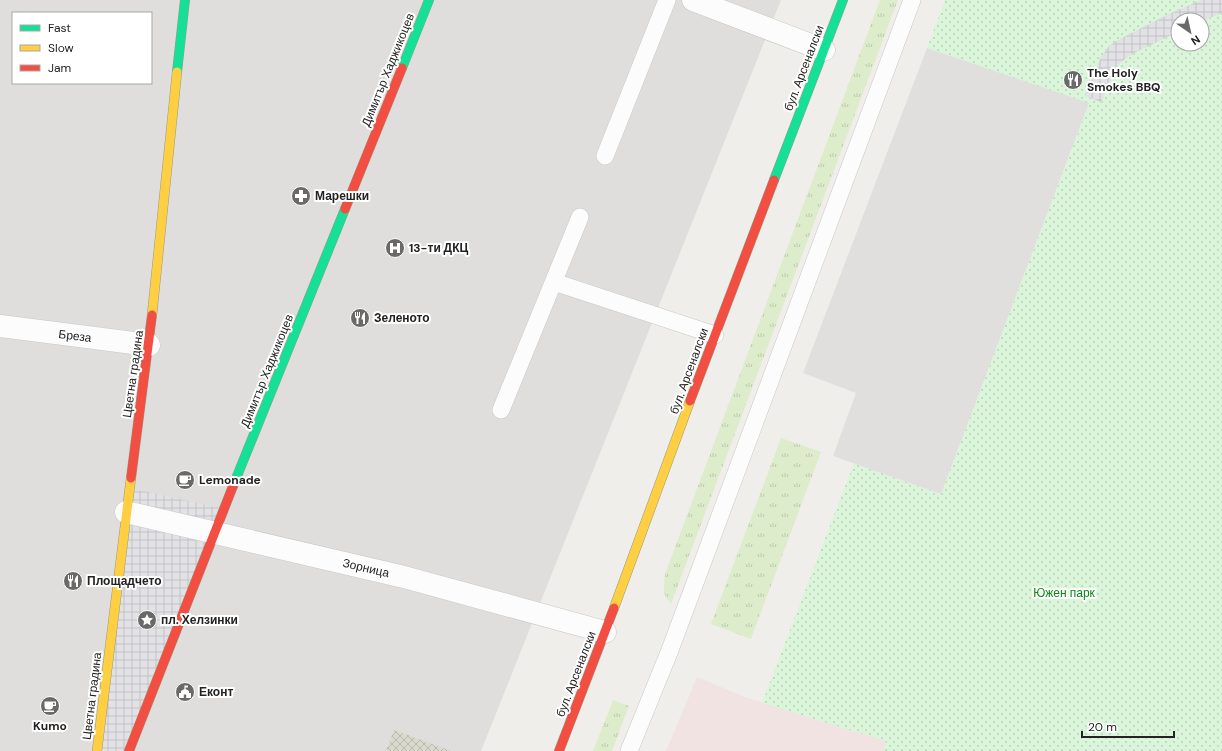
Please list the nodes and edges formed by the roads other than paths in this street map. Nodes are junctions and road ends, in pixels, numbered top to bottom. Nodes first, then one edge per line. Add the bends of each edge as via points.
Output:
1 (185, 0) edge
2 (429, 0) edge
3 (667, 0) edge
4 (693, 0) edge
5 (843, 0) edge
6 (912, 0) edge
7 (824, 50) junction
8 (605, 156) dead end
9 (580, 217) dead end
10 (554, 282) junction
11 (0, 326) edge
12 (715, 335) junction
13 (149, 345) junction
14 (501, 410) dead end
15 (126, 512) junction
16 (215, 532) junction
17 (605, 632) junction
18 (97, 751) edge
19 (129, 751) edge
20 (559, 751) edge
21 (629, 751) edge

1 - 13 street, Цветна градина
2 - 16 street, Димитър Хаджикоцев
3 - 8 lane
4 - 7 street
5 - 7 street, бул. Арсеналски
6 - 21 lane via 670,650
7 - 12 street, бул. Арсеналски
9 - 10 lane
10 - 12 lane
10 - 14 lane
11 - 13 street, Бреза
12 - 17 street, бул. Арсеналски
13 - 15 street, Цветна градина
15 - 16 street, Зорница
15 - 18 street, Цветна градина
16 - 17 street, Зорница via 404,577
16 - 19 street, Димитър Хаджикоцев
17 - 20 street, бул. Арсеналски

